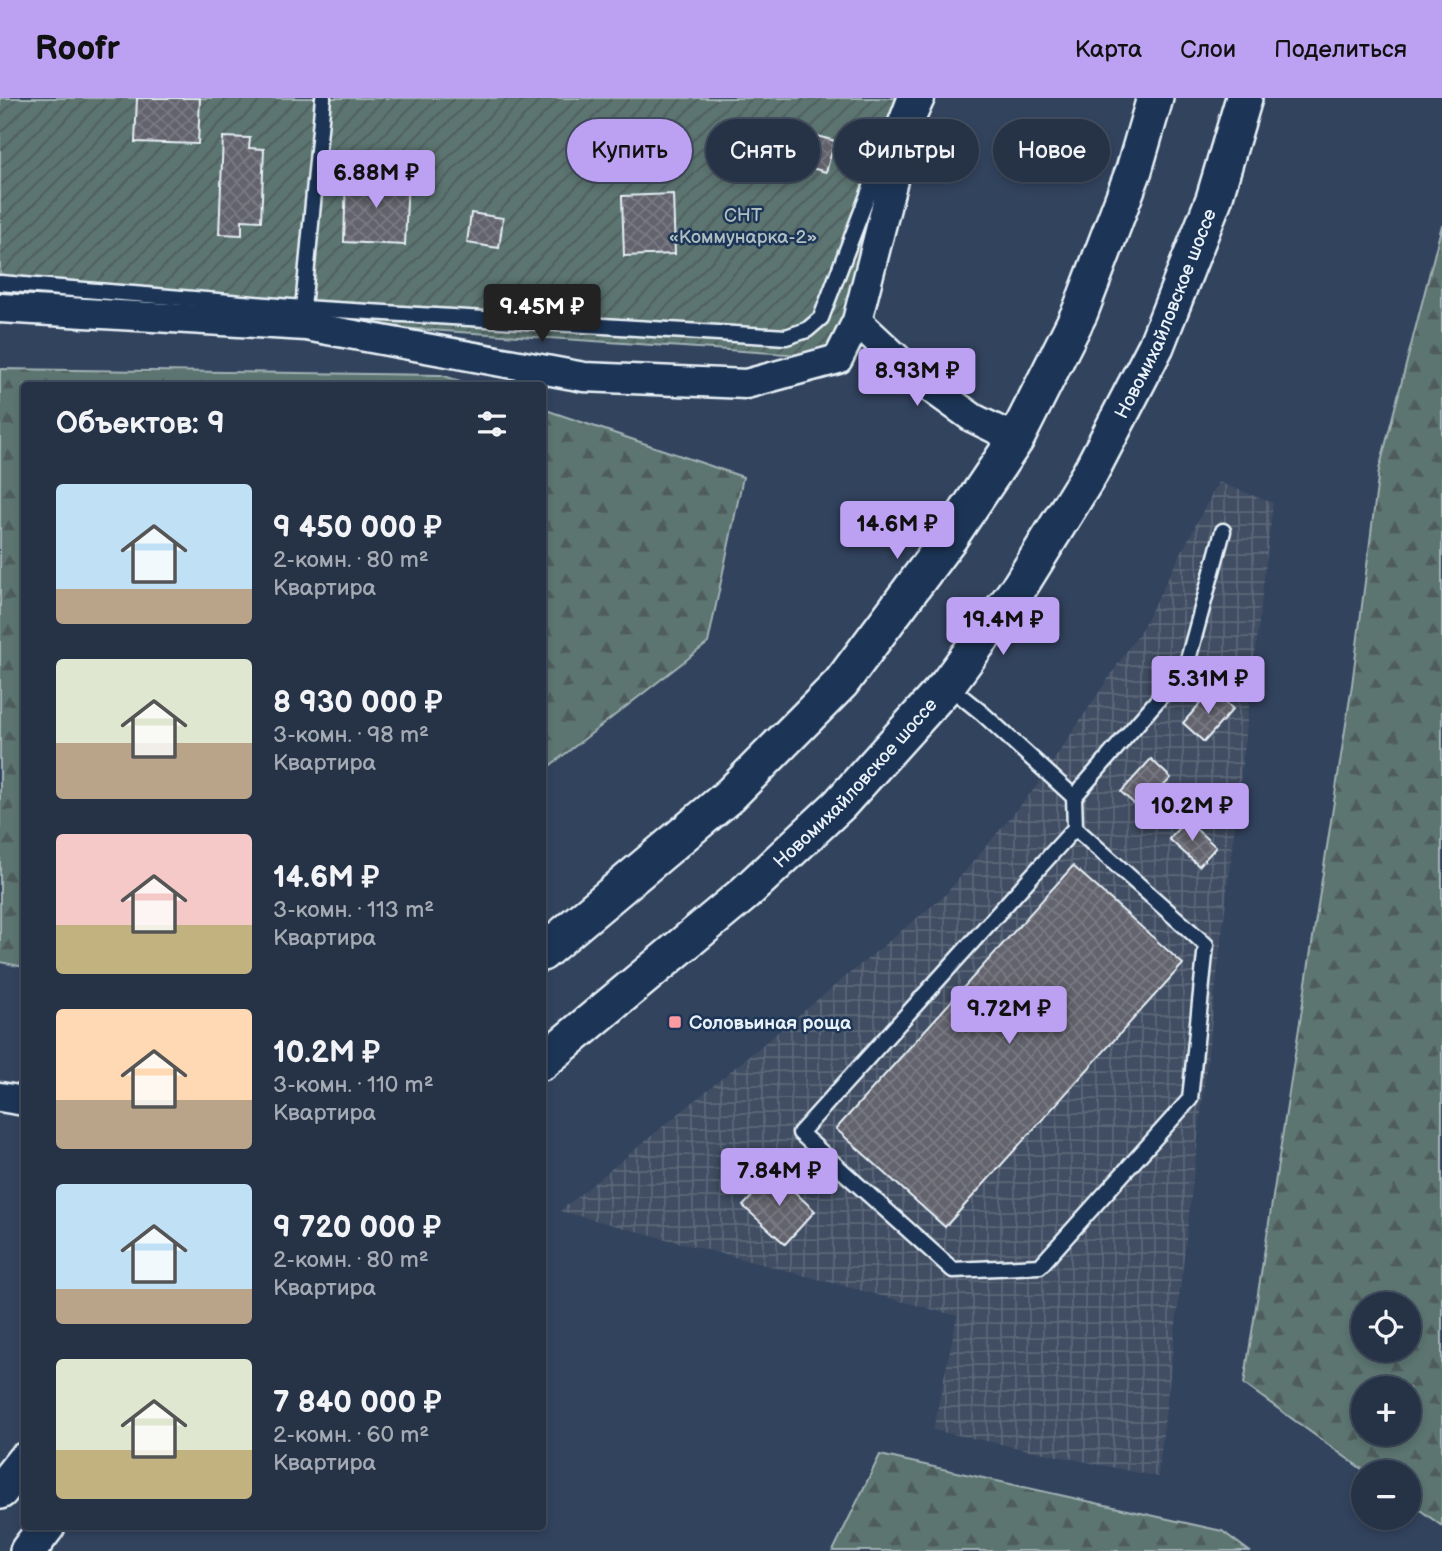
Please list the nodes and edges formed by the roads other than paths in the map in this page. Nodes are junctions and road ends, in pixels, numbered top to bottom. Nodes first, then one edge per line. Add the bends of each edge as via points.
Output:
1 (323, 98) edge
2 (905, 98) edge
3 (920, 98) edge
4 (1155, 98) edge
5 (1244, 98) edge
6 (0, 283) edge
7 (0, 308) edge
8 (303, 308) junction
9 (857, 321) junction
10 (1016, 439) junction
11 (1223, 531) dead end
12 (947, 685) junction
13 (1074, 797) junction
14 (1075, 828) junction
15 (546, 950) edge
16 (546, 1059) edge
17 (0, 1097) edge
18 (21, 1100) edge
19 (21, 1465) edge
20 (0, 1491) edge
21 (44, 1530) edge
22 (28, 1551) edge

1 - 8 lane
2 - 8 lane via 821,318 807,330 786,337
3 - 9 street via 906,129
4 - 10 street via 1134,170 1080,312
5 - 12 street, Новомихайловское шоссе via 1214,199 1156,346 1090,473 1020,586
6 - 8 lane
7 - 9 street via 306,326 584,377 746,384 838,359
9 - 10 street via 920,380 973,418
10 - 15 street via 950,537 841,682 730,795
11 - 13 lane via 1186,667
12 - 13 lane
12 - 16 street, Новомихайловское шоссе via 839,805 754,884
13 - 14 lane
14 - 14 lane via 1206,945 1190,1099 1040,1266 953,1270 800,1133
17 - 18 street
19 - 20 street
21 - 22 street

